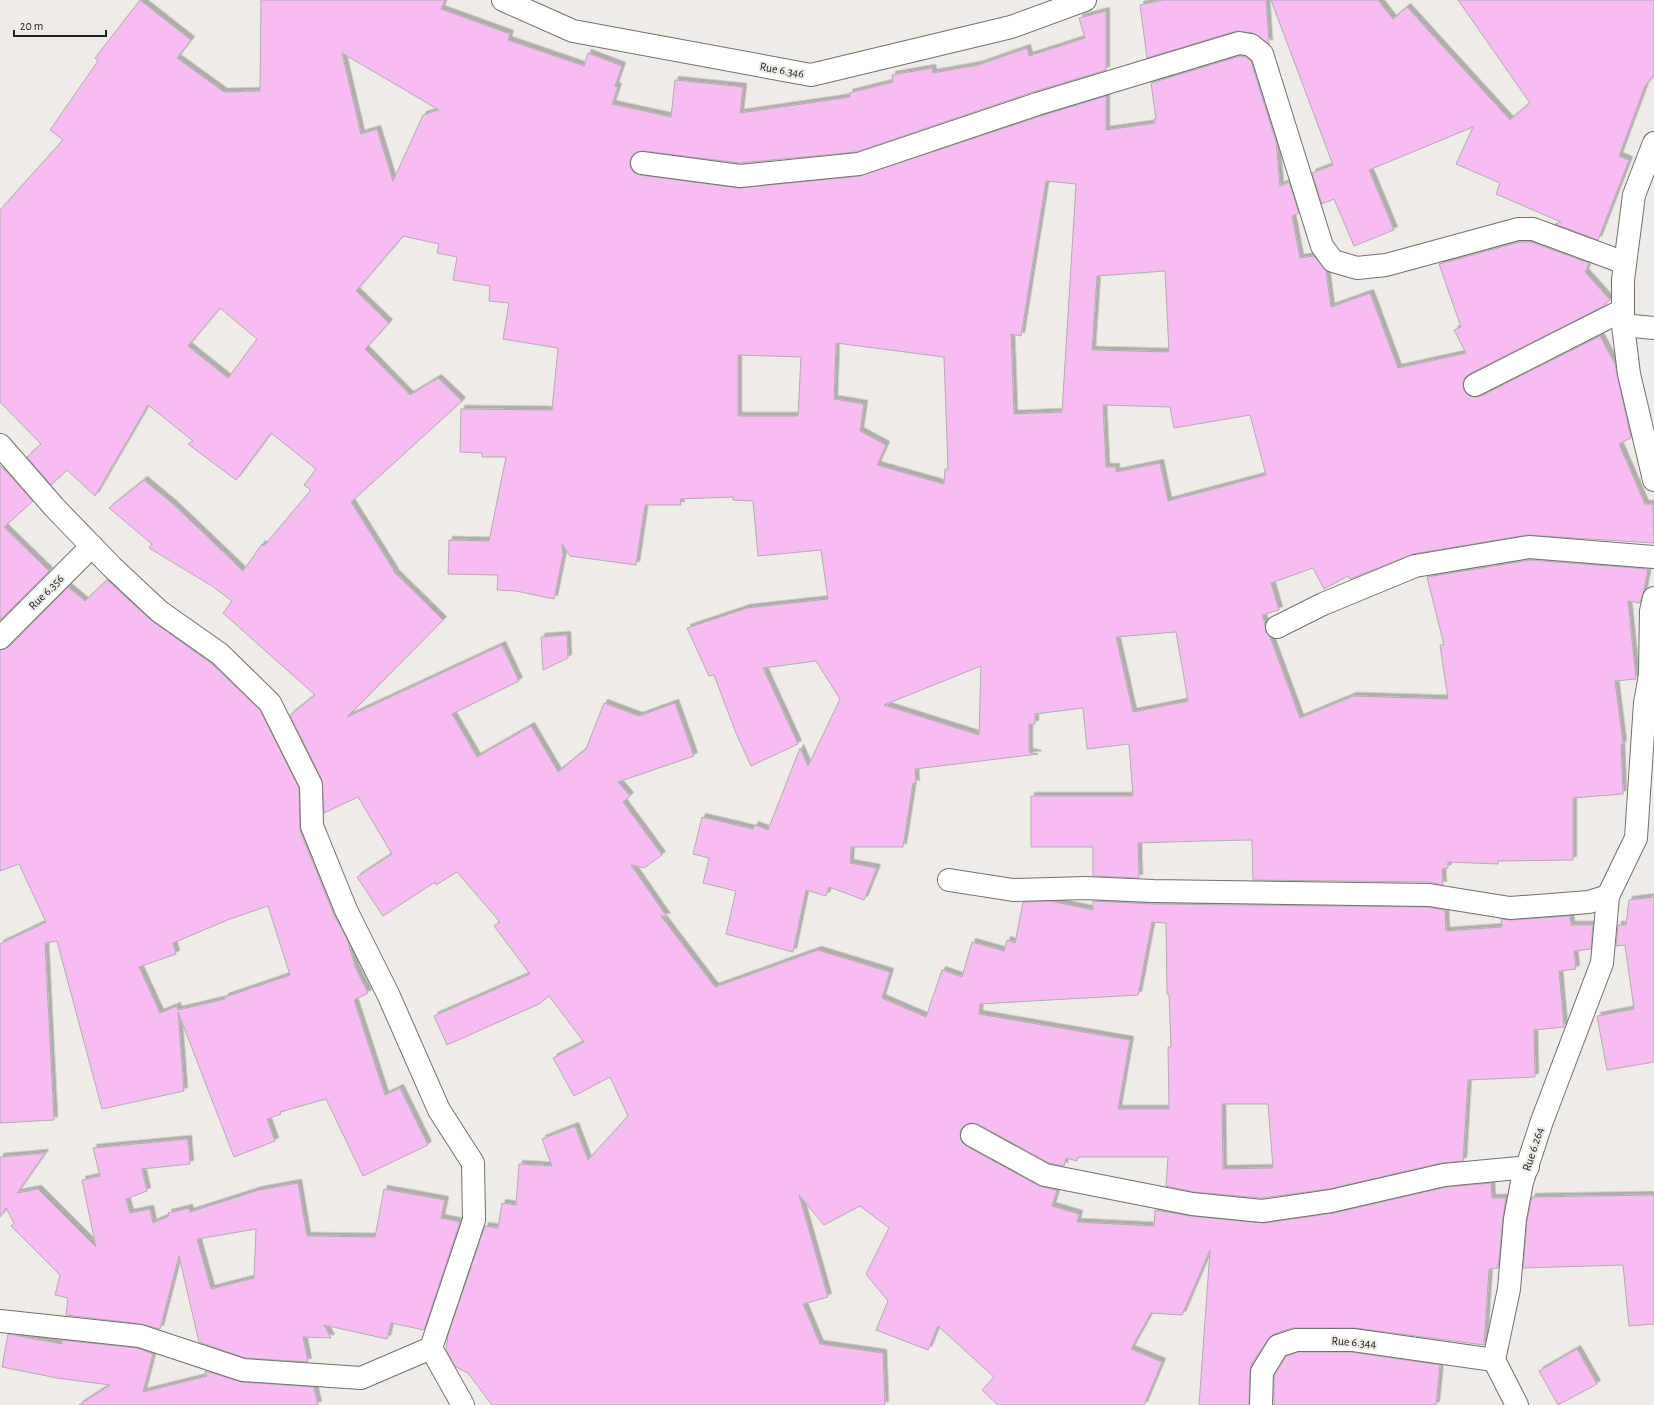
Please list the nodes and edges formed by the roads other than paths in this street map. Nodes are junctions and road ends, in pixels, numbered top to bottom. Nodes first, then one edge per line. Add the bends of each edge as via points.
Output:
1 (503, 0) edge
2 (1085, 0) edge
3 (1654, 143) edge
4 (642, 163) dead end
5 (1625, 263) junction
6 (1623, 318) junction
7 (1654, 328) edge
8 (1475, 386) dead end
9 (0, 445) edge
10 (1654, 480) edge
11 (92, 546) junction
12 (1654, 557) edge
13 (1654, 598) edge
14 (1277, 627) dead end
15 (0, 638) edge
16 (949, 880) dead end
17 (1608, 896) junction
18 (972, 1135) dead end
19 (1528, 1167) junction
20 (0, 1321) edge
21 (431, 1348) junction
22 (1494, 1360) junction
23 (463, 1405) edge
24 (1261, 1405) edge
25 (1517, 1405) edge

1 - 2 street, Rue 6.346 via 573,31 811,75 1011,27
3 - 5 street via 1634,195
4 - 5 street via 740,176 859,164 1038,104 1239,43 1251,45 1262,54 1322,246 1332,261 1357,268 1386,265 1518,229 1533,229
5 - 6 street
6 - 7 street
6 - 8 street
6 - 10 street via 1629,374
9 - 11 street
11 - 15 street, Rue 6.356
11 - 21 street via 159,611 220,654 270,703 311,784 312,826 346,910 388,994 439,1110 473,1163 474,1220
12 - 14 street via 1529,548 1415,566 1323,604
13 - 17 street via 1651,611 1650,675 1645,703 1636,838
16 - 17 street via 1013,890 1085,888 1428,895 1510,908 1589,902
17 - 19 street, Rue 6.264 via 1602,963 1542,1121
18 - 19 street via 1045,1175 1192,1204 1262,1211 1331,1201 1444,1175
19 - 22 street, Rue 6.264 via 1522,1182 1515,1219 1509,1289
20 - 21 street via 140,1336 243,1370 361,1378
21 - 23 street
22 - 24 street, Rue 6.344 via 1353,1340 1296,1340 1278,1346 1262,1372
22 - 25 street

